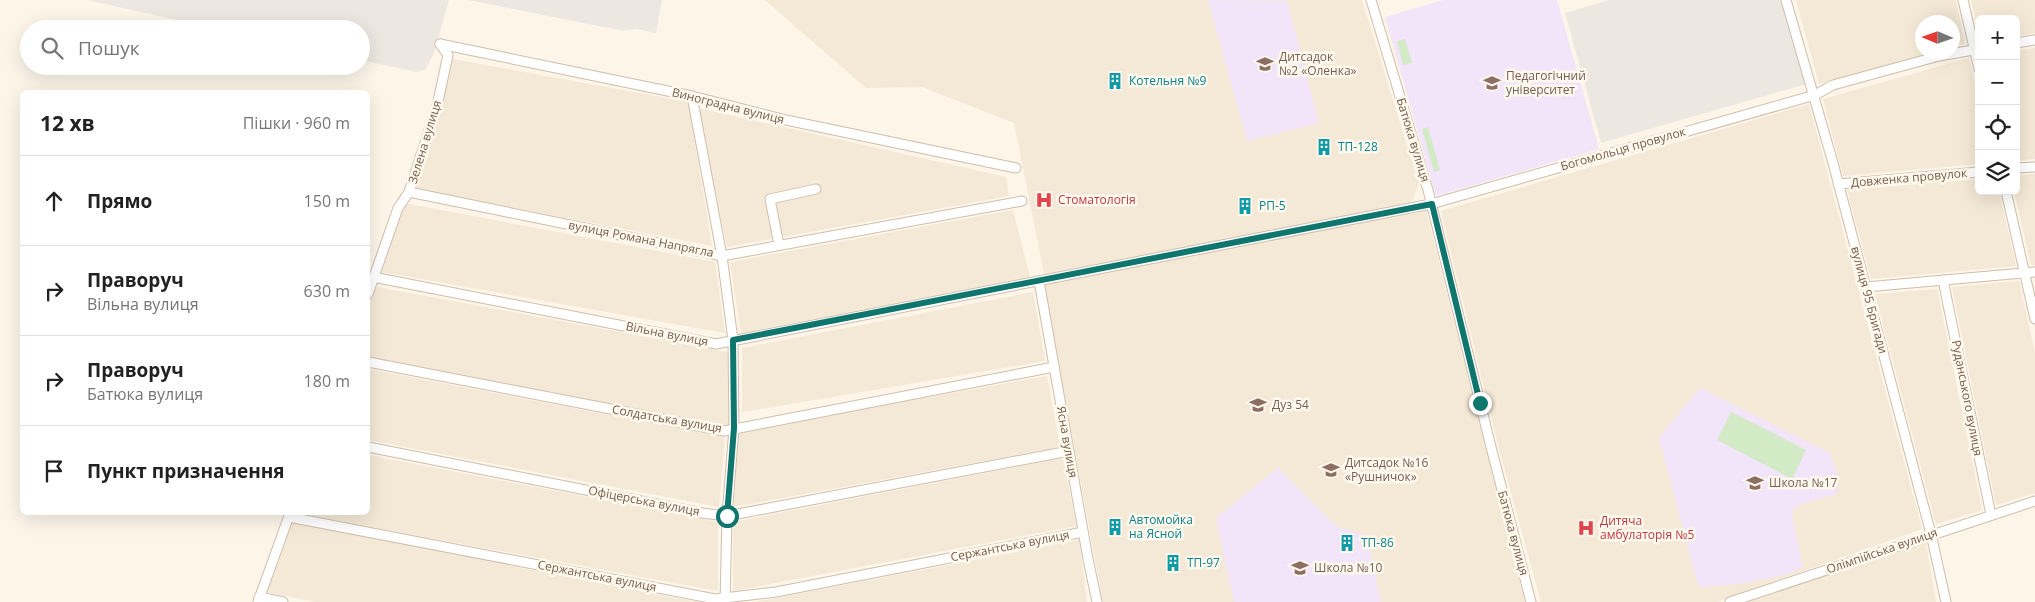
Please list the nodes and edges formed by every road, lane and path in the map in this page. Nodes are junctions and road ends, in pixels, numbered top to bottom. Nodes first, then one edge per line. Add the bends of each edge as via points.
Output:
1 (1371, 0) edge
2 (1786, 0) edge
3 (1963, 0) edge
4 (2035, 40) edge
5 (1975, 42) edge
6 (2020, 42) edge
7 (440, 44) joint
8 (1975, 49) edge
9 (1814, 95) junction
10 (692, 96) junction
11 (2035, 167) edge
12 (1016, 168) dead end
13 (2020, 168) edge
14 (1975, 172) edge
15 (1838, 184) junction
16 (816, 189) dead end
17 (409, 192) junction
18 (2007, 195) edge
19 (1022, 201) dead end
20 (1432, 204) junction
21 (779, 245) junction
22 (722, 256) junction
23 (2035, 272) edge
24 (2025, 273) junction
25 (374, 277) junction
26 (1943, 280) junction
27 (1039, 281) junction
28 (1866, 287) junction
29 (370, 288) edge
30 (2035, 319) edge
31 (733, 340) junction
32 (370, 362) edge
33 (1054, 367) junction
34 (734, 428) junction
35 (370, 447) edge
36 (1069, 450) junction
37 (2035, 501) edge
38 (289, 515) edge
39 (1991, 515) junction
40 (727, 516) junction
41 (1083, 532) junction
42 (1931, 534) junction
43 (258, 600) edge
44 (725, 600) edge
45 (283, 602) edge
46 (1097, 602) edge
47 (1531, 602) edge
48 (1730, 602) edge
49 (1946, 602) edge

1 - 20 street, Батюка вулиця
2 - 9 street, вулиця 95 Бригади
3 - 5 street
4 - 6 street
7 - 10 street, Виноградна вулиця
7 - 17 street, Зелена вулиця via 448,55 437,106
8 - 9 street, Богомольця провулок via 1938,56 1833,86
9 - 15 street, вулиця 95 Бригади
9 - 20 street, Богомольця провулок
10 - 12 street, Виноградна вулиця via 786,120
10 - 22 street
11 - 13 street
14 - 15 street, Довженка провулок
15 - 28 street, вулиця 95 Бригади
16 - 21 street via 770,199
17 - 22 street, вулиця Романа Напрягла
17 - 25 street, Зелена вулиця via 398,208
18 - 24 street
19 - 21 street, вулиця Романа Напрягла
20 - 27 street, Вільна вулиця
20 - 47 street, Батюка вулиця
21 - 22 street, вулиця Романа Напрягла
22 - 31 street
23 - 24 street
24 - 26 street
24 - 30 street
25 - 29 street, Зелена вулиця
25 - 31 street, Вільна вулиця via 716,344
26 - 28 street
26 - 39 street, Руданського вулиця
27 - 31 street, Вільна вулиця
27 - 33 street, Ясна вулиця
28 - 42 street, вулиця 95 Бригади
31 - 34 street
32 - 34 street, Солдатська вулиця via 724,431
33 - 34 street, Солдатська вулиця
33 - 36 street, Ясна вулиця
34 - 40 street
35 - 40 street, Офіцерська вулиця
36 - 40 street, Офіцерська вулиця
36 - 41 street, Ясна вулиця
37 - 39 street, Олімпійська вулиця
38 - 43 street
38 - 44 street, Сержантська вулиця
39 - 42 street, Олімпійська вулиця
40 - 44 street
41 - 44 street, Сержантська вулиця
41 - 46 street, Ясна вулиця
42 - 48 street, Олімпійська вулиця
42 - 49 street, вулиця 95 Бригади
43 - 45 street

